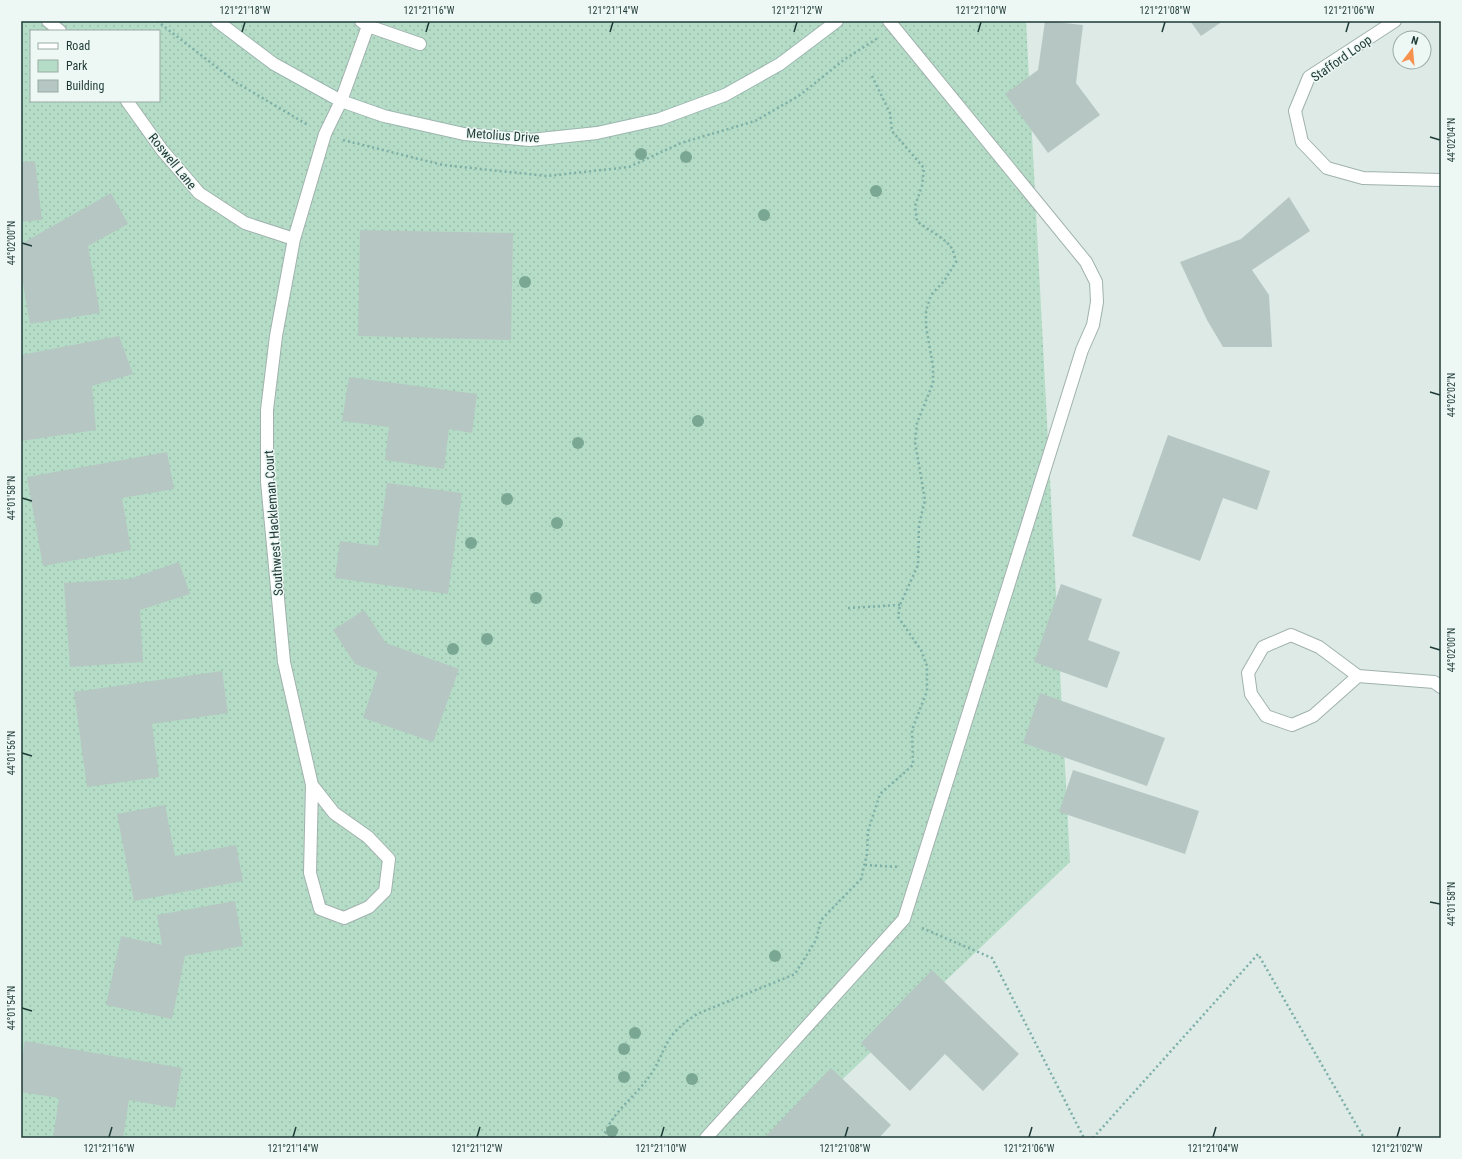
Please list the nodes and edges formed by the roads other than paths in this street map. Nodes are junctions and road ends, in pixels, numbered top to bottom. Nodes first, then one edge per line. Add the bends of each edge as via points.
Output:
1 (48, 21) edge
2 (217, 21) edge
3 (837, 21) edge
4 (889, 21) edge
5 (1395, 21) edge
6 (364, 24) edge
7 (59, 30) edge
8 (420, 44) dead end
9 (341, 101) junction
10 (128, 102) edge
11 (1441, 180) edge
12 (294, 239) junction
13 (1358, 676) junction
14 (1441, 687) edge
15 (312, 785) junction
16 (706, 1138) edge

1 - 7 street
2 - 9 street, Metolius Drive via 274,64
3 - 9 street, Metolius Drive via 780,64 725,95 660,119 596,133 530,140 464,134 384,116
4 - 16 street via 1086,262 1096,282 1097,302 1093,325 1082,350 904,919
5 - 11 street, Stafford Loop via 1309,77 1295,111 1302,142 1327,168 1363,178
6 - 8 street
6 - 9 street, Southwest Hackleman Court
9 - 12 street, Southwest Hackleman Court via 325,134
10 - 12 street, Roswell Lane via 162,150 199,193 245,222
12 - 15 street, Southwest Hackleman Court via 276,336 268,402 268,482 284,662
13 - 13 street via 1319,647 1291,635 1263,647 1248,673 1251,694 1266,716 1292,725 1313,716
13 - 14 street via 1434,682
15 - 15 street, Southwest Hackleman Court via 310,873 320,909 344,918 369,907 385,890 389,859 368,837 334,813

